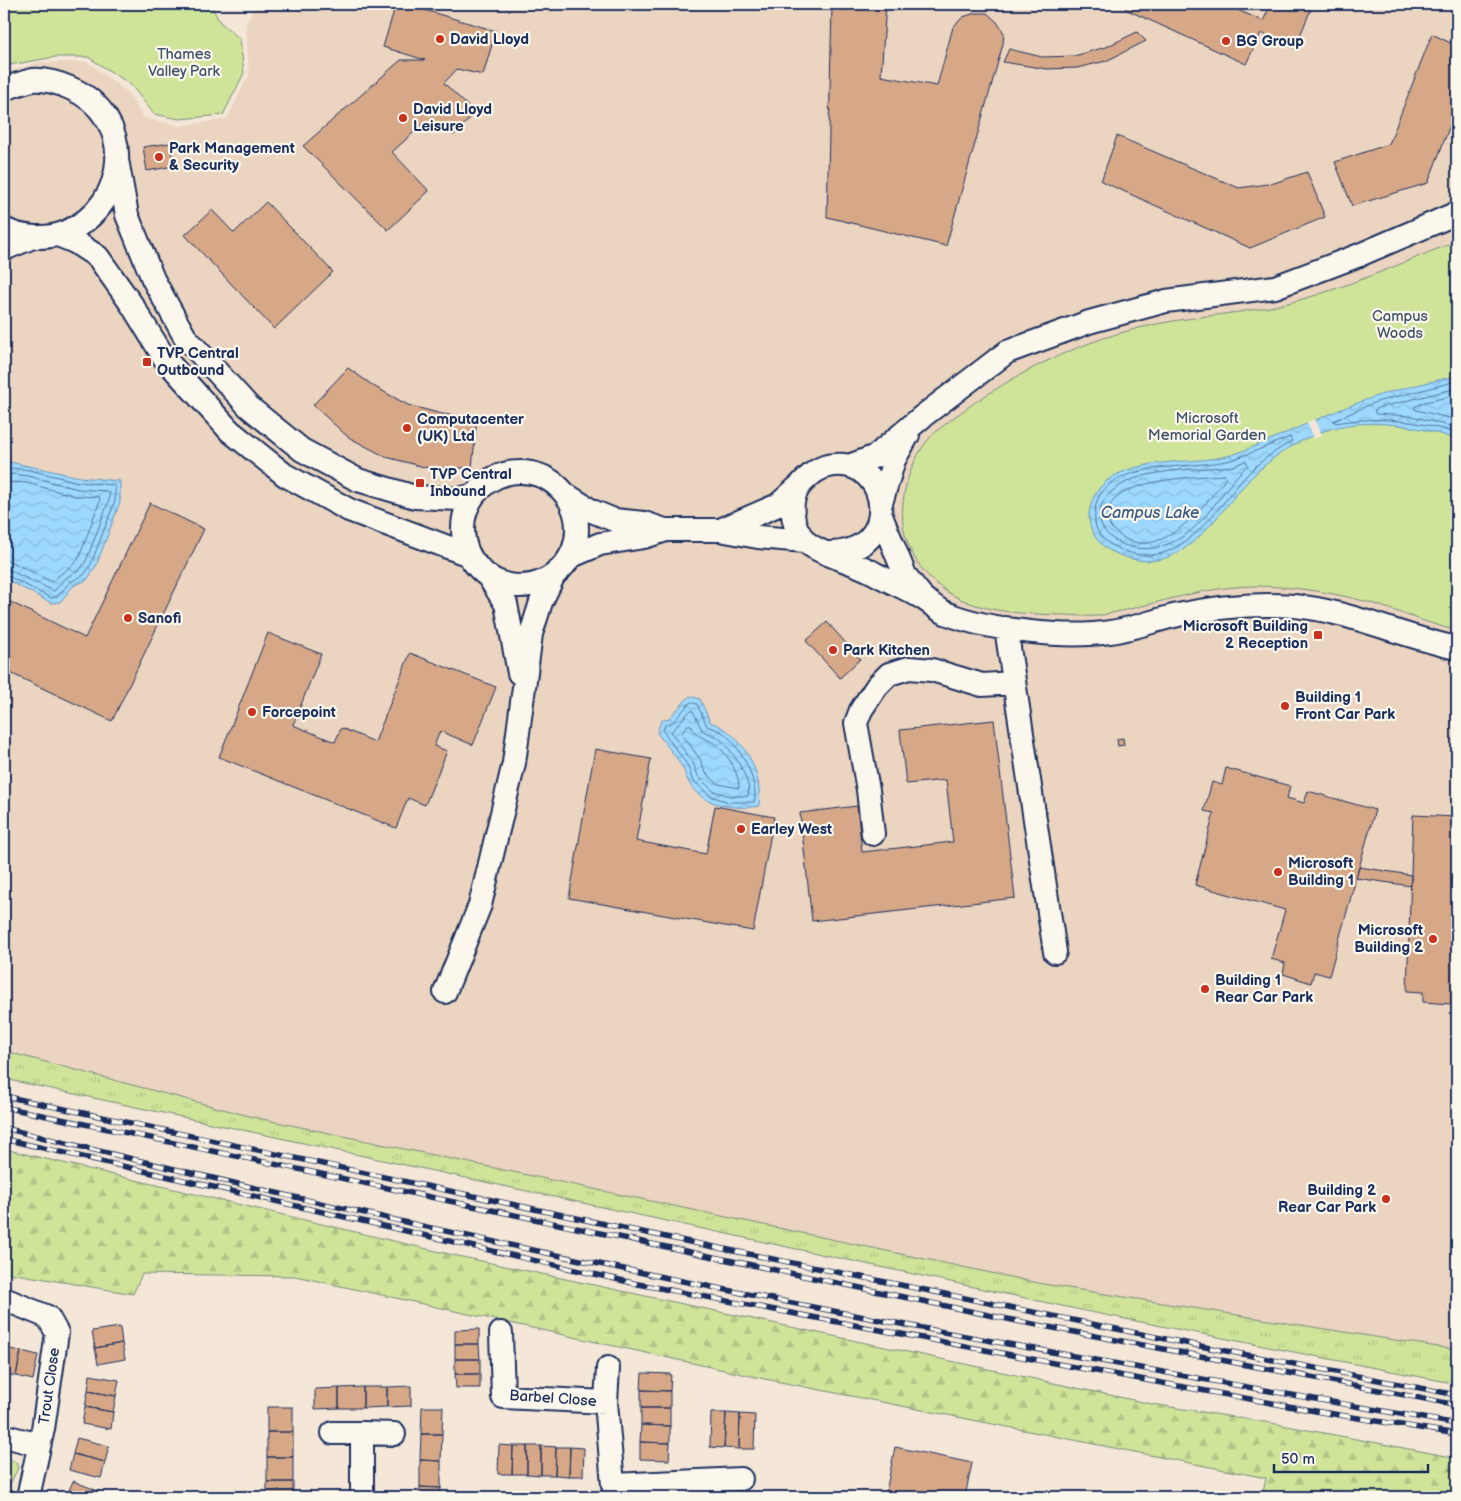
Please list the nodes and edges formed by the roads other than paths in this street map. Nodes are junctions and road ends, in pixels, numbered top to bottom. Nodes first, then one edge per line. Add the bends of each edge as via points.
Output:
1 (4, 89) edge
2 (118, 164) junction
3 (1457, 213) edge
4 (4, 229) edge
5 (58, 236) junction
6 (33, 237) junction
7 (4, 249) edge
8 (915, 424) junction
9 (848, 466) junction
10 (798, 487) junction
11 (564, 493) junction
12 (474, 495) junction
13 (881, 510) junction
14 (666, 530) junction
15 (720, 530) junction
16 (805, 541) junction
17 (829, 553) junction
18 (469, 555) junction
19 (572, 556) junction
20 (554, 575) junction
21 (488, 576) junction
22 (923, 598) junction
23 (1006, 628) junction
24 (1457, 648) edge
25 (1014, 683) junction
26 (522, 719) junction
27 (873, 834) dead end
28 (1055, 952) dead end
29 (445, 992) dead end
30 (4, 1299) edge
31 (501, 1332) dead end
32 (608, 1368) dead end
33 (606, 1402) junction
34 (333, 1433) dead end
35 (362, 1433) junction
36 (394, 1434) dead end
37 (5, 1436) edge
38 (39, 1445) junction
39 (741, 1479) dead end
40 (613, 1491) edge
41 (28, 1497) edge
42 (362, 1497) edge

1 - 2 street via 34,80 56,82 83,94 102,112 113,130
2 - 5 street via 111,191 101,208 82,225
2 - 12 street via 127,216 153,279 185,337 249,407 302,450 358,480 415,498 459,499
3 - 8 street via 1275,287 1166,301 1088,322 1007,352
4 - 6 street
5 - 6 street
5 - 18 street via 75,242 98,257 165,359 230,431 285,475 349,510
6 - 7 street
8 - 9 street via 876,456
8 - 13 street via 894,460
9 - 10 street via 833,465 813,472
9 - 13 street via 870,479 876,488
10 - 15 street via 778,505
10 - 16 street via 792,514
11 - 12 street via 534,474 514,472 490,481
11 - 14 street via 592,511 614,520 644,523
11 - 19 street via 577,522
12 - 18 street via 465,512 463,529
13 - 17 street via 874,533 860,547 845,553
13 - 22 street via 906,575
14 - 15 street
14 - 19 street via 600,544
15 - 16 street
16 - 17 street
17 - 22 street via 859,564
18 - 21 street
19 - 20 street
20 - 21 street via 537,584 519,586
20 - 26 street via 531,634
21 - 26 street via 506,604 518,663
22 - 23 street via 946,613
23 - 24 street via 1068,634 1109,632 1208,609 1296,606 1340,613
23 - 25 street
25 - 27 street via 982,685 932,670 909,668 889,674 877,686 856,723
25 - 28 street
26 - 29 street via 480,905
30 - 38 street, Trout Close via 48,1317 57,1333
31 - 33 street, Barbel Close via 503,1397
32 - 33 street, Barbel Close
33 - 40 street, Barbel Close
34 - 35 street
35 - 36 street
35 - 42 street
37 - 38 street, Trout Close
38 - 41 street, Trout Close
39 - 40 street, Barbel Close

